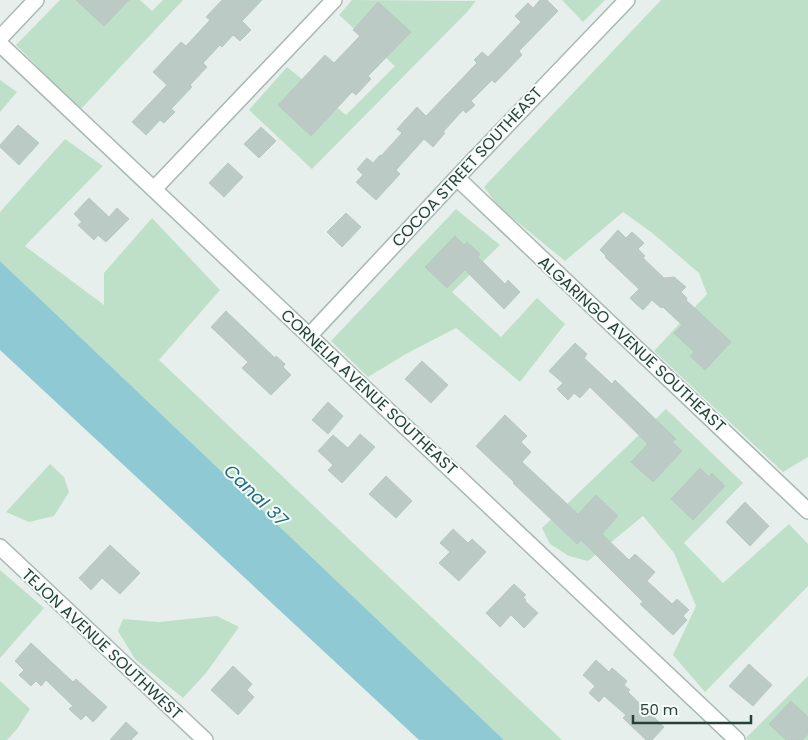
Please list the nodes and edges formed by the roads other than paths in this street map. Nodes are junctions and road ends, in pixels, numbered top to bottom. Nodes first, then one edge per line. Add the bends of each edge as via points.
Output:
1 (36, 0) edge
2 (334, 0) edge
3 (627, 0) edge
4 (0, 38) edge
5 (0, 44) edge
6 (457, 178) junction
7 (154, 189) junction
8 (309, 336) junction
9 (808, 511) edge
10 (0, 548) edge
11 (205, 740) edge
12 (737, 740) edge

1 - 4 street
2 - 7 street
3 - 6 street, COCOA STREET SOUTHEAST
5 - 7 street, CORNELIA AVENUE SOUTHEAST
6 - 8 street, COCOA STREET SOUTHEAST
6 - 9 street, ALGARINGO AVENUE SOUTHEAST
7 - 8 street, CORNELIA AVENUE SOUTHEAST
8 - 12 street, CORNELIA AVENUE SOUTHEAST
10 - 11 street, TEJON AVENUE SOUTHWEST

